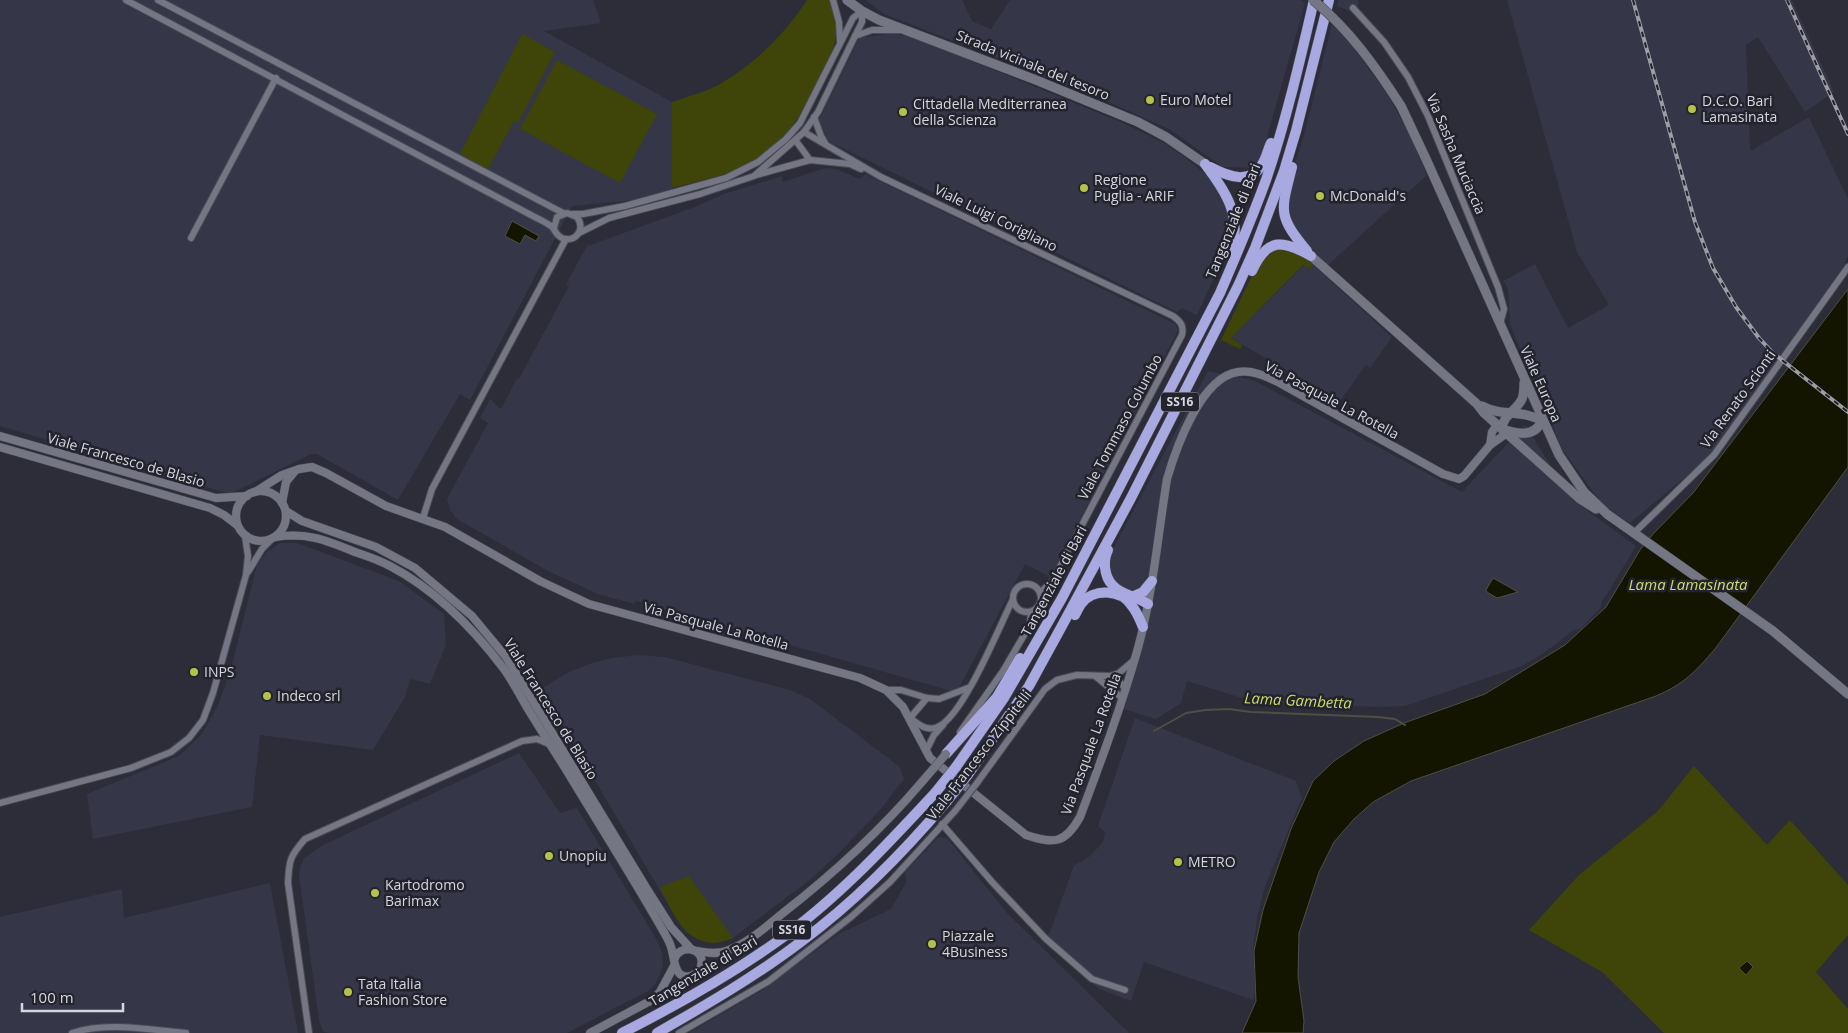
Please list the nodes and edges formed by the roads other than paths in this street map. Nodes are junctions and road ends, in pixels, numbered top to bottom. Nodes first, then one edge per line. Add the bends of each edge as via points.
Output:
1 (126, 0) edge
2 (158, 0) edge
3 (833, 0) edge
4 (847, 0) edge
5 (1313, 0) edge
6 (1330, 0) edge
7 (1353, 8) dead end
8 (862, 11) junction
9 (906, 31) junction
10 (855, 36) junction
11 (840, 43) junction
12 (276, 78) junction
13 (814, 117) junction
14 (1281, 131) junction
15 (1296, 131) junction
16 (804, 132) junction
17 (796, 141) junction
18 (827, 146) junction
19 (810, 160) junction
20 (1205, 164) junction
21 (754, 176) junction
22 (881, 176) junction
23 (563, 213) junction
24 (573, 214) junction
25 (554, 228) junction
26 (579, 233) junction
27 (191, 238) dead end
28 (566, 239) junction
29 (1311, 256) junction
30 (1848, 267) edge
31 (1220, 292) junction
32 (1180, 321) joint
33 (1500, 324) junction
34 (1200, 362) junction
35 (1524, 380) junction
36 (1477, 404) junction
37 (1511, 412) junction
38 (1542, 421) junction
39 (1502, 429) junction
40 (0, 436) edge
41 (1490, 445) junction
42 (0, 447) edge
43 (299, 468) junction
44 (255, 492) junction
45 (247, 496) junction
46 (1132, 498) junction
47 (282, 503) junction
48 (286, 511) junction
49 (1607, 514) junction
50 (423, 518) junction
51 (237, 525) junction
52 (1637, 535) junction
53 (245, 536) junction
54 (273, 538) junction
55 (246, 575) junction
56 (1152, 581) junction
57 (1040, 593) junction
58 (1013, 599) junction
59 (1133, 601) junction
60 (1148, 604) junction
61 (1019, 610) junction
62 (1031, 612) junction
63 (1005, 617) junction
64 (1143, 627) junction
65 (1057, 635) junction
66 (1039, 640) junction
67 (1133, 661) junction
68 (508, 667) junction
69 (1094, 676) junction
70 (1110, 676) junction
71 (968, 688) junction
72 (1125, 688) junction
73 (886, 690) junction
74 (1848, 694) edge
75 (927, 698) junction
76 (1122, 698) junction
77 (528, 701) junction
78 (910, 718) junction
79 (947, 720) junction
80 (550, 744) junction
81 (926, 751) junction
82 (946, 754) junction
83 (0, 804) edge
84 (942, 824) junction
85 (694, 950) junction
86 (674, 963) junction
87 (1125, 990) dead end
88 (72, 1033) edge
89 (186, 1033) edge
90 (309, 1033) edge
91 (590, 1033) edge
92 (622, 1033) edge
93 (657, 1033) edge
94 (679, 1033) edge

1 - 12 street
2 - 23 street
3 - 11 street
4 - 8 main road, Strada vicinale del tesoro
5 - 14 highway, Tangenziale di Bari / SS16
5 - 33 main road, Viale Europa, bridge via 1363,52 1401,106
6 - 15 highway, Tangenziale di Bari / SS16
7 - 33 street, Via Sasha Muciaccia via 1384,42 1408,77 1428,116 1498,287 1504,309
8 - 9 main road, Strada vicinale del tesoro
8 - 10 street via 862,22
8 - 11 street via 853,18
9 - 10 street via 872,30
9 - 20 main road, Strada vicinale del tesoro via 1138,122
10 - 13 street
11 - 24 street via 800,123 758,162 726,178 625,206
12 - 25 street
12 - 27 street
13 - 16 street
13 - 18 street
14 - 20 highway via 1270,144 1260,168 1247,176 1230,177
14 - 31 highway, Tangenziale di Bari / SS16 via 1255,208
15 - 29 highway via 1293,162 1282,205 1291,232
15 - 34 highway, Tangenziale di Bari / SS16 via 1255,248
16 - 17 street
16 - 18 street, Viale Luigi Corigliano
17 - 19 street
17 - 21 street
18 - 22 street, Viale Luigi Corigliano
19 - 21 street
19 - 22 street via 850,164
20 - 31 highway via 1226,192 1235,227 1232,253 1219,281
21 - 26 street via 609,218
22 - 32 street, Viale Luigi Corigliano
23 - 24 street
23 - 25 street via 557,217
24 - 26 street via 579,220
25 - 28 street via 558,236
26 - 28 street
28 - 50 street via 432,489
29 - 34 highway via 1280,243 1268,247 1262,253 1221,336
29 - 36 main road
30 - 52 street, Via Renato Scionti via 1714,455
31 - 66 highway, Tangenziale di Bari / SS16
32 - 57 street, Viale Tommaso Columbo via 1182,335 1054,580
33 - 35 main road, Viale Europa
34 - 46 highway, Tangenziale di Bari / SS16
35 - 37 main road via 1523,397
35 - 38 main road, Viale Europa
36 - 37 main road via 1499,413
36 - 39 main road
37 - 38 main road via 1531,415
37 - 39 main road
38 - 39 main road via 1539,428 1525,434
38 - 49 main road, Viale Europa via 1570,473
39 - 41 street
39 - 41 street via 1492,432
39 - 49 main road via 1580,500
40 - 45 street, Viale Francesco de Blasio via 216,498
41 - 56 street, Via Pasquale La Rotella via 1464,476 1452,478 1259,373 1236,372 1214,383 1204,394 1172,461
42 - 51 street, Viale Francesco de Blasio via 210,508
43 - 44 street
43 - 47 street via 286,482
43 - 50 street, Via Pasquale La Rotella via 326,473 386,506
44 - 45 street
44 - 47 street via 270,493
45 - 51 street via 237,508
46 - 59 highway via 1104,565 1108,580
46 - 65 highway, Tangenziale di Bari / SS16
47 - 48 street
48 - 54 street via 284,526
48 - 68 street, Viale Francesco de Blasio via 302,521 376,548 415,568 472,616 504,655
49 - 52 main road, Viale Europa
50 - 73 street, Via Pasquale La Rotella via 446,527 540,581 589,604 860,678
51 - 53 street
52 - 74 main road, Viale Europa via 1791,645
53 - 54 street via 262,542
53 - 55 street
54 - 55 street
54 - 68 street, Viale Francesco de Blasio via 307,535 390,566 435,595
55 - 83 street via 213,693 203,720 189,738 171,752 131,768
56 - 59 highway
56 - 60 street, Via Pasquale La Rotella
57 - 58 street via 1031,584 1022,585 1015,590
57 - 62 street via 1041,602
58 - 61 street
58 - 63 street
59 - 60 highway via 1137,607
59 - 64 highway
59 - 65 highway via 1111,593 1096,594 1081,604 1070,625
60 - 64 street, Via Pasquale La Rotella
61 - 62 street
61 - 63 street
62 - 82 street via 1030,625 1008,664
63 - 71 street
64 - 67 street, Via Pasquale La Rotella
65 - 93 highway, Tangenziale di Bari / SS16, bridge via 1029,686 967,776 883,871 821,926 758,972
66 - 82 highway via 1025,650 997,697
66 - 92 highway, Tangenziale di Bari / SS16, bridge via 956,767 892,839 833,896 776,942 705,988
67 - 70 street via 1119,674
67 - 72 street, Via Pasquale La Rotella
68 - 77 street, Viale Francesco de Blasio
69 - 70 street, Viale Francesco Zippitelli
69 - 76 street
69 - 84 street, Viale Francesco Zippitelli, bridge via 1076,675 1058,680 1045,689 977,783
70 - 72 street
71 - 75 street via 939,699
71 - 79 street via 960,705
72 - 76 street, Via Pasquale La Rotella
73 - 75 street via 901,690
73 - 78 street, Via Pasquale La Rotella
75 - 78 street
76 - 81 street, Via Pasquale La Rotella via 1080,817 1067,836 1056,842 1026,835 930,758
77 - 80 street, Viale Francesco de Blasio
77 - 85 street, Viale Francesco de Blasio via 671,927
78 - 79 street via 930,728 938,727
78 - 81 street, Via Pasquale La Rotella
79 - 81 street
80 - 86 street, Viale Francesco de Blasio via 662,929 671,946
80 - 90 street via 537,740 522,741 305,839 294,852 289,863 288,883
82 - 85 street, bridge via 898,810 823,882 761,930 726,952
84 - 87 street via 1052,944 1092,979
84 - 94 street, Viale Francesco Zippitelli via 890,882 851,917 769,981
85 - 86 street via 678,952
85 - 86 street via 702,961 696,974 683,975
86 - 91 street via 664,986 652,1000
88 - 89 street via 109,1026

